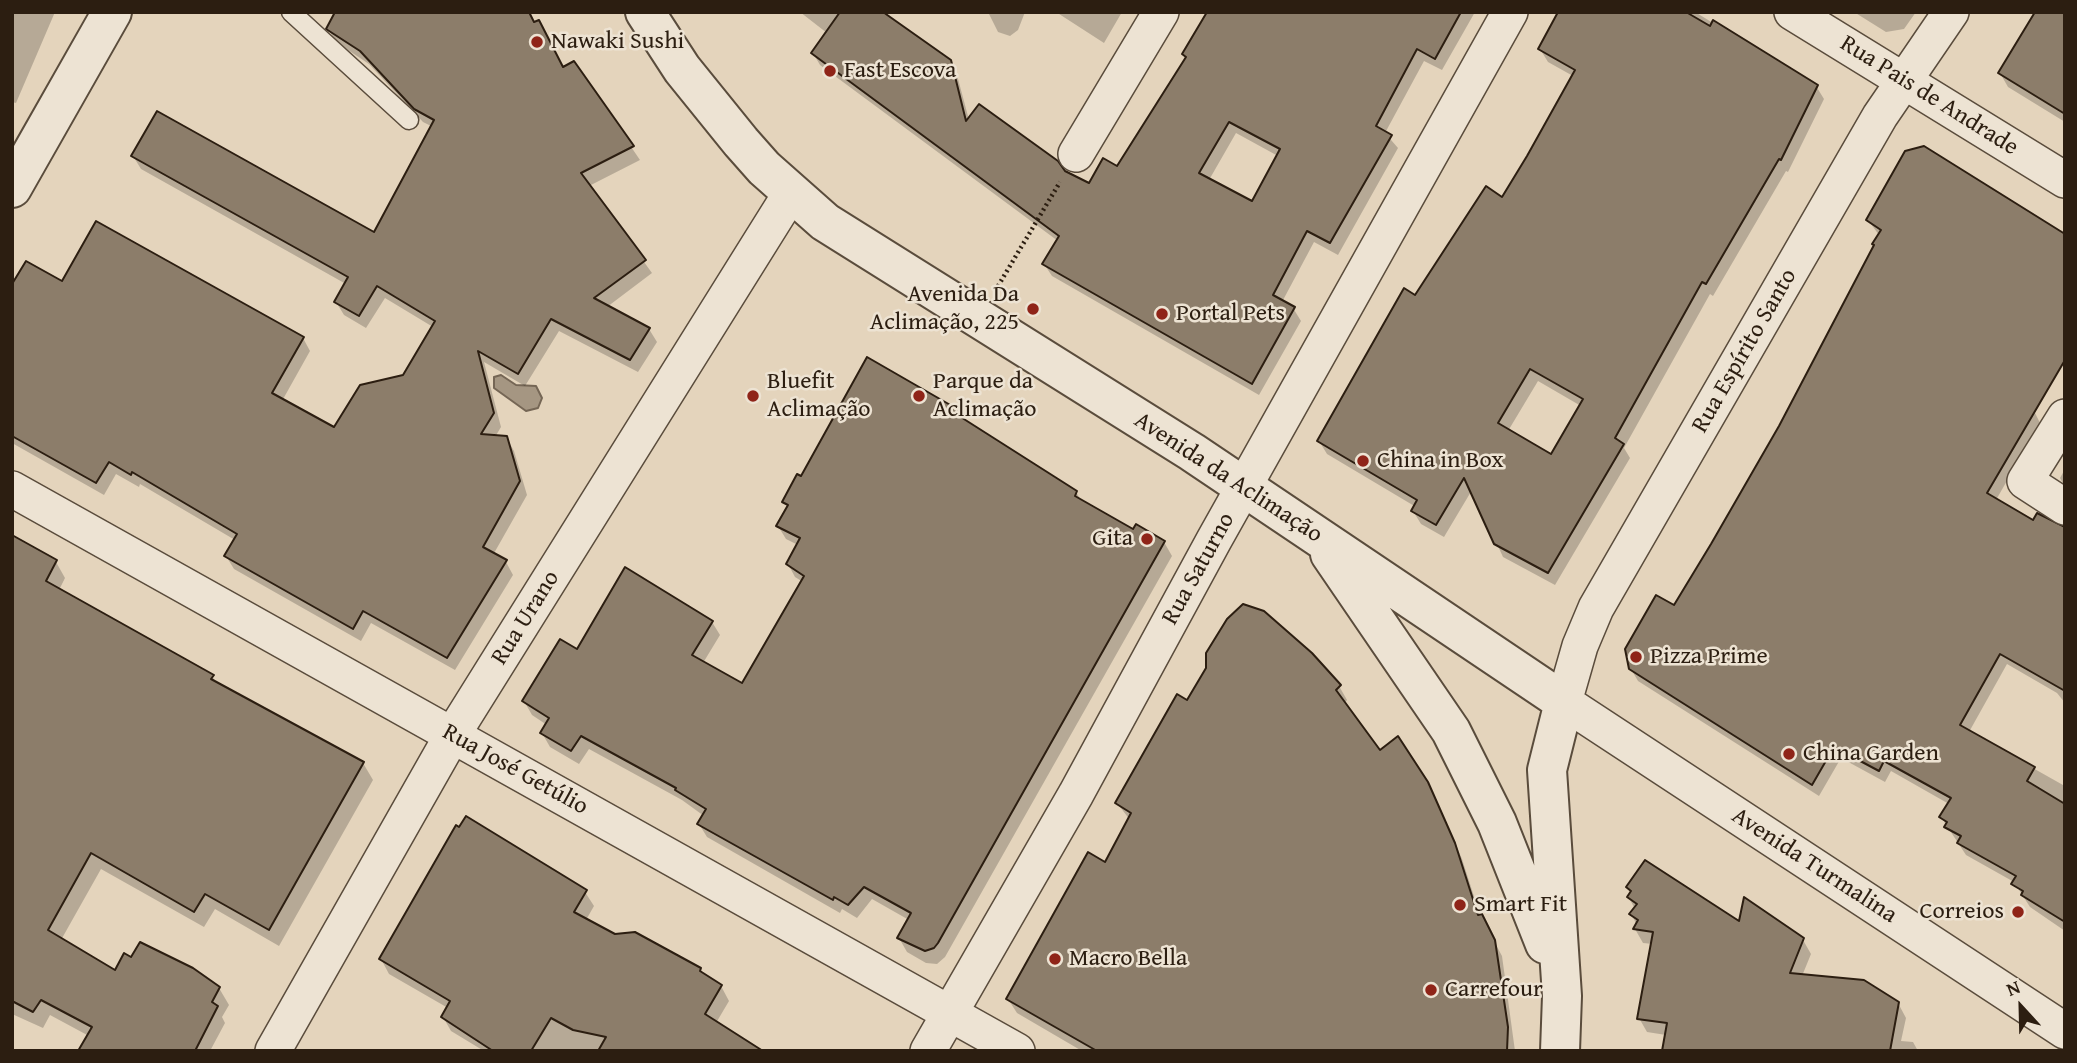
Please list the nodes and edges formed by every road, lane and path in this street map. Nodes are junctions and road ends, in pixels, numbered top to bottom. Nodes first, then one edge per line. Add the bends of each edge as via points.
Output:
1 (111, 12) edge
2 (291, 12) edge
3 (645, 12) edge
4 (1161, 12) edge
5 (1510, 12) edge
6 (1792, 12) edge
7 (1951, 12) edge
8 (1902, 79) junction
9 (409, 120) dead end
10 (1076, 154) joint
11 (2065, 180) edge
12 (12, 188) edge
13 (790, 193) junction
14 (978, 319) junction
15 (2065, 417) edge
16 (12, 489) edge
17 (1244, 490) junction
18 (2065, 507) edge
19 (1320, 538) junction
20 (1564, 702) junction
21 (453, 734) junction
22 (1562, 996) junction
23 (951, 1013) junction
24 (2065, 1031) edge
25 (273, 1051) edge
26 (928, 1051) edge
27 (1017, 1051) edge
28 (1560, 1051) edge

1 - 12 street
2 - 9 lane
3 - 13 street, Avenida da Aclimação via 682,69
4 - 10 street
5 - 17 street, Rua Saturno
6 - 8 street, Rua Pais de Andrade
7 - 8 street, Rua Espírito Santo
8 - 11 street, Rua Pais de Andrade
8 - 20 street, Rua Espírito Santo via 1596,608
10 - 14 path
13 - 14 street, Avenida da Aclimação via 825,222
13 - 21 street, Rua Urano
14 - 17 street, Avenida da Aclimação via 1192,452
15 - 18 street via 2025,480
16 - 21 street, Rua José Getúlio
17 - 19 street, Avenida da Aclimação
17 - 23 street, Rua Saturno
19 - 20 street, Avenida da Aclimação
19 - 22 street via 1451,732 1475,777 1522,880
20 - 22 street via 1547,770
20 - 24 street, Avenida Turmalina
21 - 23 street, Rua José Getúlio
21 - 25 street, Rua Urano
22 - 28 street
23 - 26 street, Rua Saturno
23 - 27 street, Rua José Getúlio

